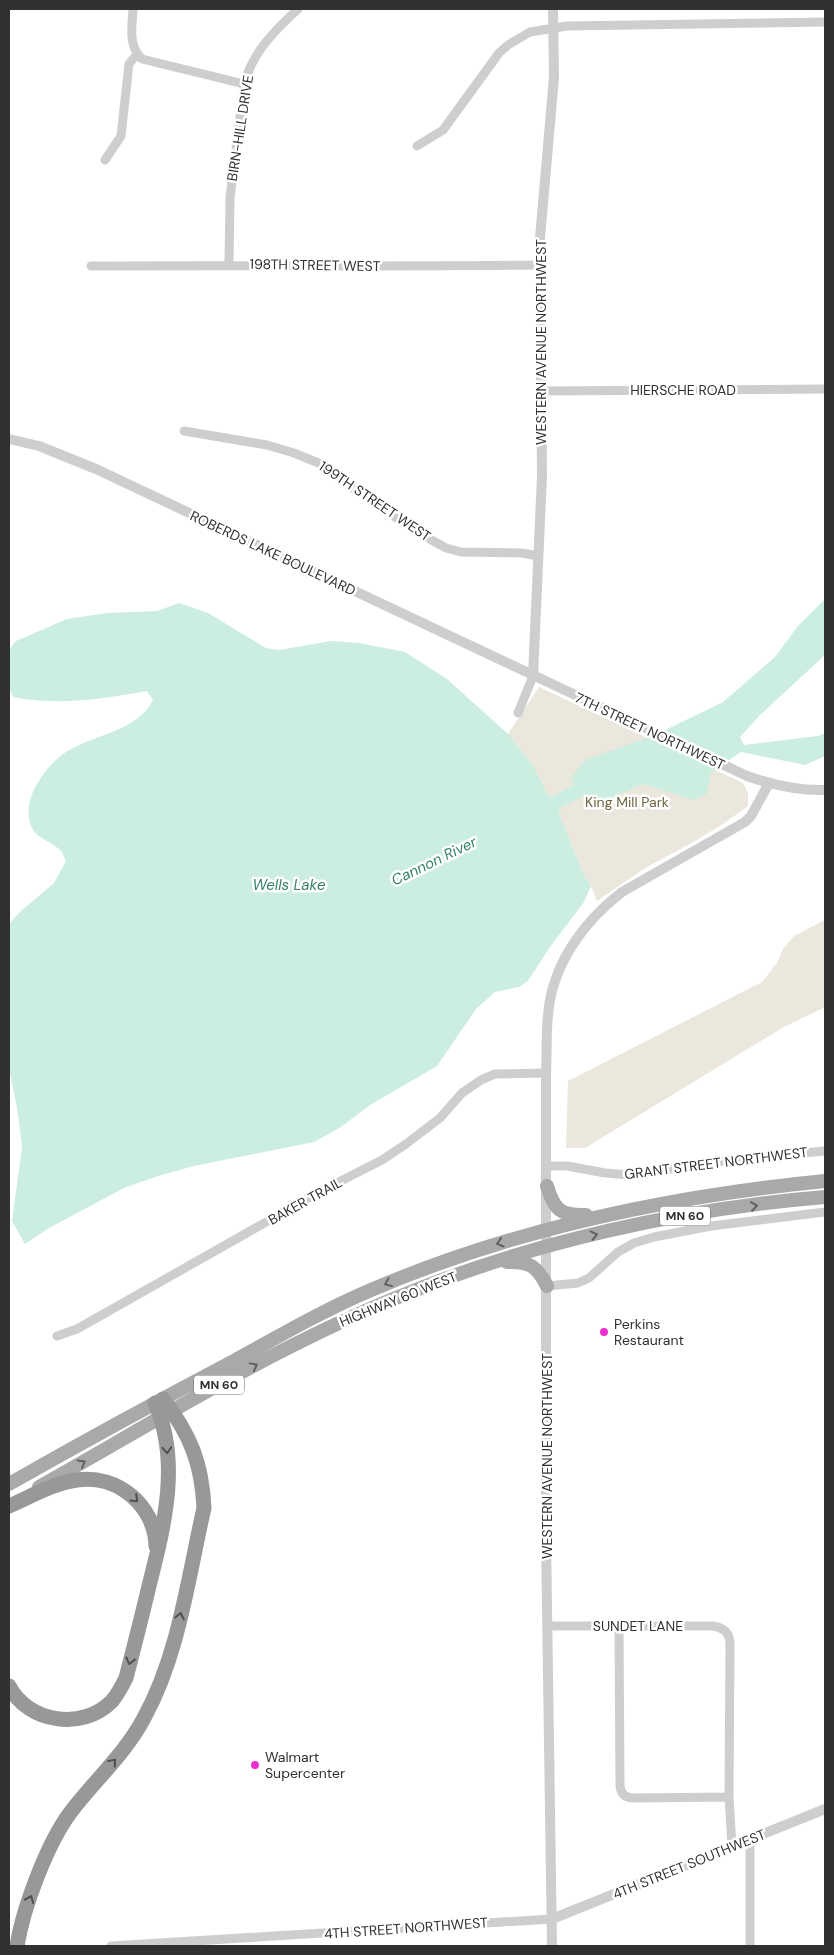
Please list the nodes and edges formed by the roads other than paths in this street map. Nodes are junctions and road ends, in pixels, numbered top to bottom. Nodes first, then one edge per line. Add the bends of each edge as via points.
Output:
1 (133, 9) edge
2 (298, 9) edge
3 (553, 9) edge
4 (825, 22) edge
5 (554, 27) junction
6 (137, 54) junction
7 (244, 84) junction
8 (417, 146) dead end
9 (105, 160) dead end
10 (229, 265) junction
11 (540, 265) junction
12 (91, 266) dead end
13 (825, 389) edge
14 (542, 391) junction
15 (184, 431) dead end
16 (9, 439) edge
17 (538, 556) junction
18 (533, 676) junction
19 (518, 713) dead end
20 (769, 783) junction
21 (825, 790) edge
22 (546, 1073) junction
23 (825, 1151) edge
24 (547, 1166) junction
25 (825, 1181) edge
26 (547, 1186) junction
27 (825, 1197) edge
28 (825, 1212) edge
29 (617, 1213) junction
30 (546, 1229) junction
31 (547, 1246) junction
32 (488, 1264) junction
33 (547, 1286) junction
34 (57, 1336) dead end
35 (159, 1401) junction
36 (167, 1414) junction
37 (9, 1484) edge
38 (9, 1505) edge
39 (155, 1563) junction
40 (547, 1626) junction
41 (619, 1626) junction
42 (9, 1686) edge
43 (729, 1797) junction
44 (825, 1809) edge
45 (750, 1839) junction
46 (732, 1846) junction
47 (552, 1919) junction
48 (18, 1946) edge
49 (110, 1946) edge
50 (552, 1946) edge
51 (750, 1946) edge

1 - 6 street via 132,41
2 - 7 street, BIRN-HILL DRIVE via 267,39 248,70
3 - 5 street, WESTERN AVENUE NORTHWEST
4 - 5 street
5 - 8 street via 530,32 499,53 443,130
5 - 11 street, WESTERN AVENUE NORTHWEST via 554,77 541,216
6 - 7 street via 142,59
6 - 9 street via 129,64 121,136
7 - 10 street, BIRN-HILL DRIVE via 230,198
10 - 11 street, 198TH STREET WEST
10 - 12 street, 198TH STREET WEST
11 - 14 street, WESTERN AVENUE NORTHWEST
13 - 14 street, HIERSCHE ROAD
14 - 17 street, WESTERN AVENUE NORTHWEST
15 - 17 street, 199TH STREET WEST via 294,452 320,464 417,532 446,548 461,552
16 - 18 street, ROBERDS LAKE BOULEVARD via 48,449 96,469
17 - 18 street, WESTERN AVENUE NORTHWEST
18 - 19 street
18 - 20 street, 7TH STREET NORTHWEST
20 - 21 street, 7TH STREET NORTHWEST
20 - 22 street, WESTERN AVENUE NORTHWEST via 745,822 622,892 604,906 577,937 552,992
22 - 24 street, WESTERN AVENUE NORTHWEST
22 - 34 street, BAKER TRAIL via 495,1074 481,1080 462,1093 440,1118 382,1160 321,1191 94,1320
23 - 24 street, GRANT STREET NORTHWEST via 737,1159 630,1175
24 - 26 street, WESTERN AVENUE NORTHWEST
25 - 29 main road, HIGHWAY 60 WEST / MN 60 via 698,1197
26 - 29 main road via 554,1205 563,1212 581,1215
26 - 30 street, WESTERN AVENUE NORTHWEST
31 -> 27 main road, HIGHWAY 60 WEST / MN 60 via 684,1216
28 - 33 street via 711,1226 654,1237 618,1252 583,1281
29 - 30 main road, HIGHWAY 60 WEST / MN 60
30 - 31 street, WESTERN AVENUE NORTHWEST
30 -> 35 main road, HIGHWAY 60 WEST / MN 60 via 433,1266 360,1295
31 - 32 main road, HIGHWAY 60 WEST / MN 60
31 - 33 street, WESTERN AVENUE NORTHWEST
32 - 33 main road via 527,1263 541,1274
36 -> 32 main road, HIGHWAY 60 WEST / MN 60 via 343,1321 396,1297
33 - 40 street, WESTERN AVENUE NORTHWEST
35 - 36 highway
35 - 37 main road, HIGHWAY 60 WEST / MN 60
38 -> 36 main road, HIGHWAY 60 WEST / MN 60
36 -> 39 highway via 167,1500
48 -> 36 highway via 26,1909 52,1844 69,1814 143,1721 159,1691 175,1640 204,1508 199,1467 188,1435
38 -> 39 highway via 77,1480 92,1479 120,1487 143,1507 155,1533
39 -> 42 highway via 126,1678 111,1702 86,1716 58,1719 31,1710 19,1701
40 - 41 street, SUNDET LANE
40 - 47 street, WESTERN AVENUE NORTHWEST
41 - 43 street, SUNDET LANE via 713,1626 727,1632 730,1643
41 - 43 street via 620,1786 623,1794 628,1798
43 - 46 street
44 - 45 street, 4TH STREET SOUTHWEST
45 - 46 street, 4TH STREET SOUTHWEST
45 - 51 street
46 - 47 street, 4TH STREET SOUTHWEST
47 - 49 street, 4TH STREET NORTHWEST
47 - 50 street, WESTERN AVENUE NORTHWEST

